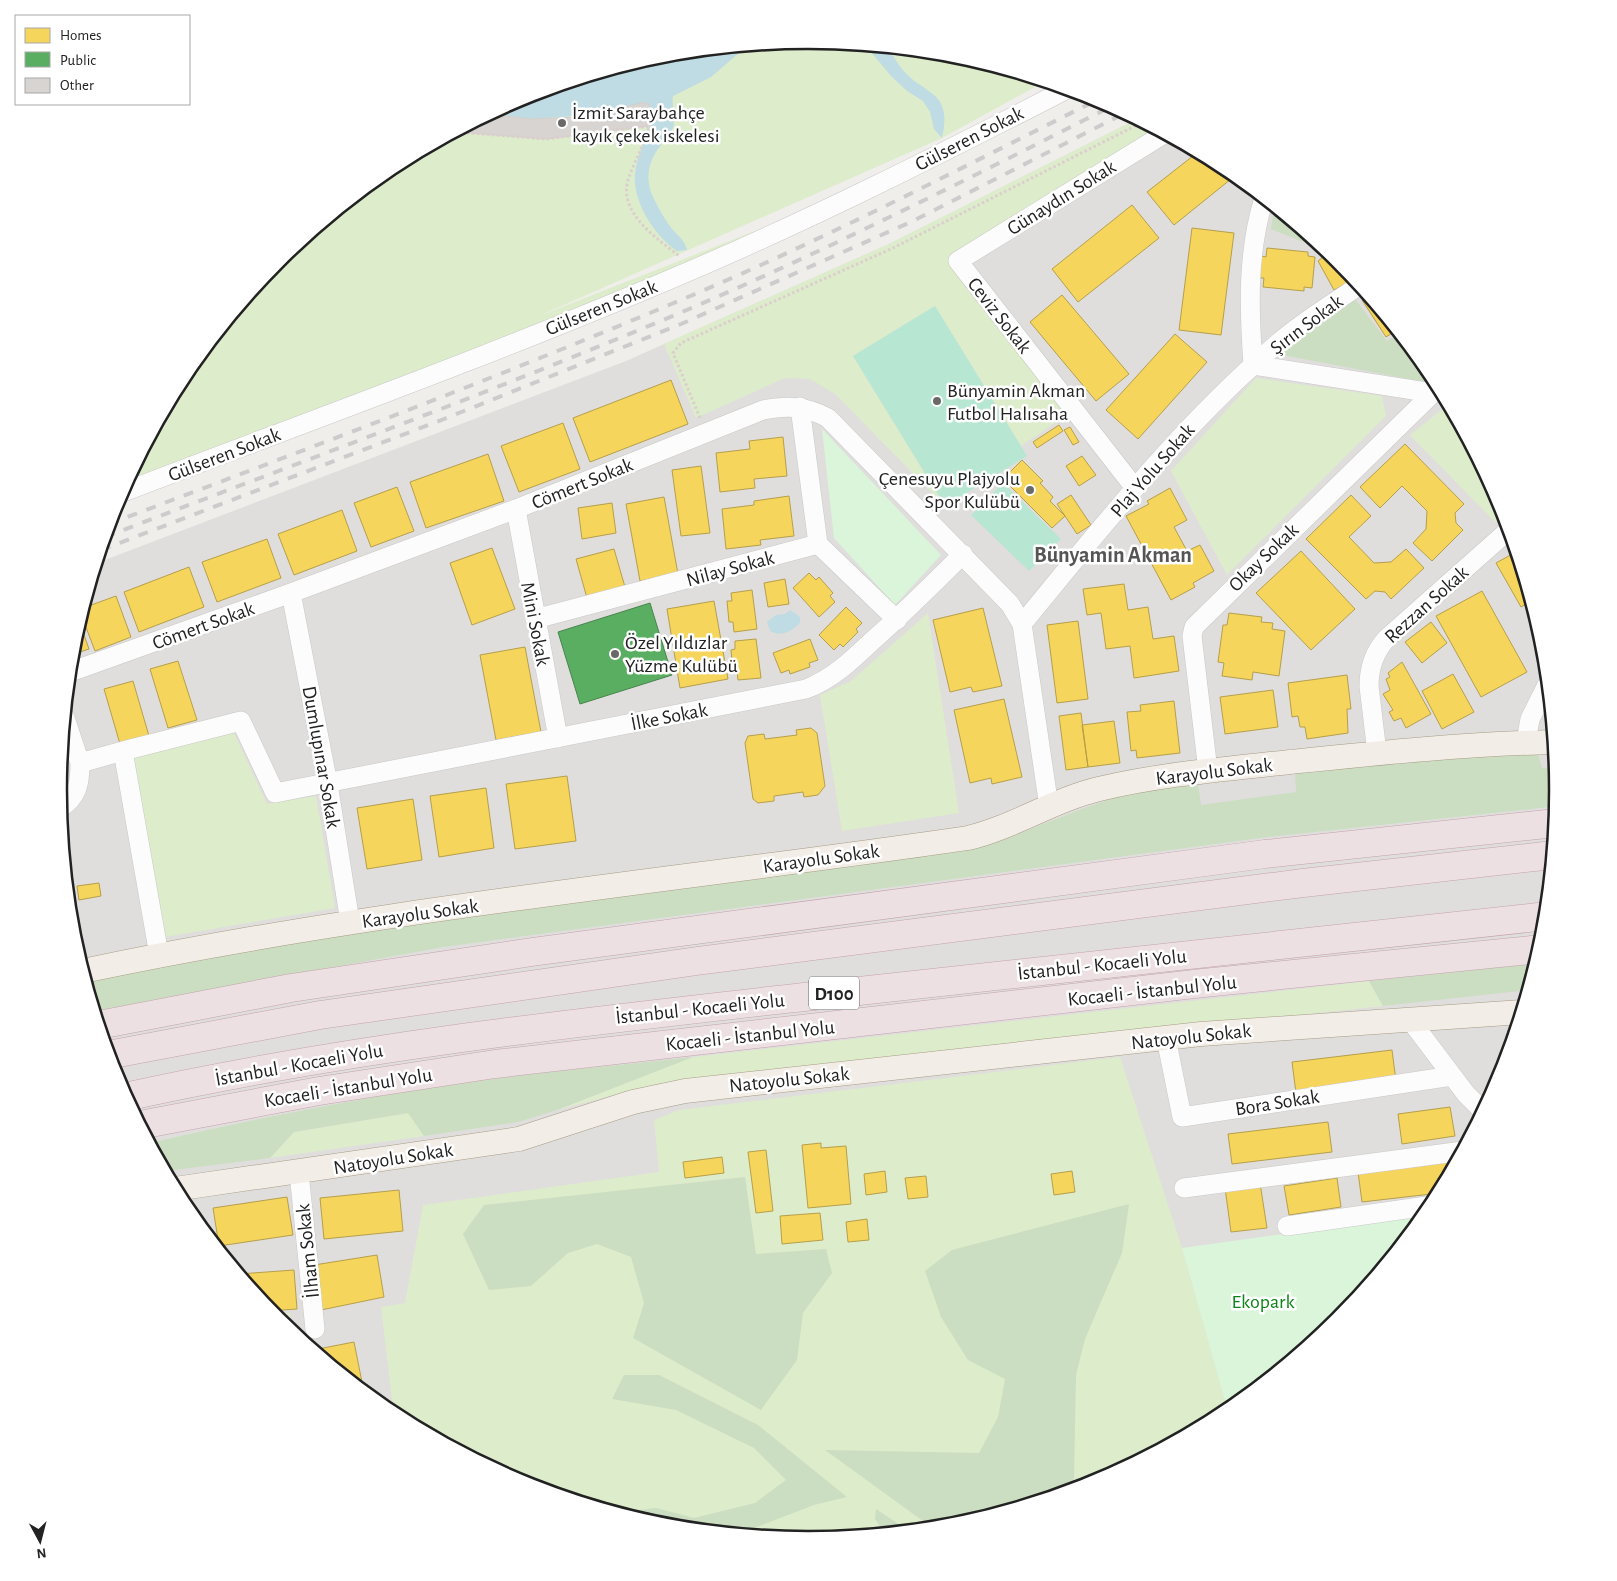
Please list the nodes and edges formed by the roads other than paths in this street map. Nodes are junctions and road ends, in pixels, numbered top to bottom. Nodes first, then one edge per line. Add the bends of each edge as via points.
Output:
1 (1058, 92) edge
2 (1159, 137) edge
3 (1263, 204) edge
4 (958, 261) joint
5 (1355, 289) edge
6 (1253, 365) junction
7 (1433, 391) edge
8 (1434, 393) edge
9 (800, 407) junction
10 (1135, 488) junction
11 (131, 489) edge
12 (516, 509) junction
13 (1505, 535) edge
14 (818, 544) junction
15 (963, 554) junction
16 (291, 593) junction
17 (535, 619) junction
18 (897, 620) junction
19 (1022, 624) junction
20 (77, 669) edge
21 (1544, 692) edge
22 (69, 731) edge
23 (558, 738) junction
24 (1526, 742) junction
25 (1549, 742) edge
26 (123, 751) junction
27 (1377, 753) junction
28 (80, 763) junction
29 (1208, 771) junction
30 (328, 784) junction
31 (67, 802) edge
32 (1049, 807) junction
33 (1549, 824) edge
34 (1547, 856) edge
35 (1539, 917) edge
36 (350, 922) junction
37 (1533, 950) edge
38 (159, 955) junction
39 (89, 970) edge
40 (1516, 1012) edge
41 (1411, 1021) junction
42 (104, 1024) edge
43 (1166, 1038) junction
44 (115, 1054) edge
45 (1452, 1076) junction
46 (133, 1095) edge
47 (1479, 1107) edge
48 (146, 1124) edge
49 (1456, 1152) edge
50 (299, 1173) junction
51 (1184, 1188) dead end
52 (183, 1189) edge
53 (1422, 1207) edge
54 (1287, 1226) dead end
55 (315, 1329) dead end

1 - 11 street, Gülseren Sokak via 847,200 687,272
2 - 4 street, Günaydın Sokak
3 - 6 street via 1252,250 1250,281
4 - 10 street, Ceviz Sokak
5 - 6 street, Şırın Sokak via 1278,343
6 - 7 street
6 - 10 street, Plaj Yolu Sokak via 1198,418
8 - 29 street, Okay Sokak via 1194,627 1192,636
9 - 12 street, Cömert Sokak via 763,410
9 - 14 street
9 - 15 street, Cömert Sokak via 828,418
10 - 19 street, Plaj Yolu Sokak
12 - 16 street, Cömert Sokak
12 - 17 street, Mini Sokak
13 - 27 street, Rezzan Sokak via 1387,638 1374,656 1369,686
14 - 17 street, Nilay Sokak
14 - 18 street
15 - 18 street, İlke Sokak
15 - 19 street, Cömert Sokak via 1005,598
16 - 20 street, Cömert Sokak
16 - 30 street, Dumlupınar Sokak
17 - 23 street, Mini Sokak
18 - 23 street, İlke Sokak via 833,676 806,689
19 - 32 street
21 - 24 street via 1530,719
22 - 28 street
23 - 30 street, İlke Sokak
24 - 25 main road, Karayolu Sokak
24 - 27 main road, Karayolu Sokak
26 - 28 street
26 - 30 street, İlke Sokak via 241,721 274,793
26 - 38 street
27 - 29 main road, Karayolu Sokak
28 - 31 street via 78,789
29 - 32 main road, Karayolu Sokak via 1140,780 1096,790
30 - 36 street, Dumlupınar Sokak
32 - 36 main road, Karayolu Sokak via 1016,823 968,838
33 - 42 highway via 1265,854 542,951 291,988
34 - 44 highway via 1303,883 697,961 320,1016
35 - 46 highway, İstanbul - Kocaeli Yolu / D100 via 586,1021 400,1047
36 - 38 main road, Karayolu Sokak
37 - 48 highway, Kocaeli - İstanbul Yolu / D100 via 495,1064 319,1091
38 - 39 main road, Karayolu Sokak
40 - 41 main road, Natoyolu Sokak
41 - 43 main road, Natoyolu Sokak via 1287,1027
41 - 45 street
43 - 45 street, Bora Sokak via 1182,1117
43 - 50 main road, Natoyolu Sokak via 685,1091 642,1100 519,1139
45 - 47 street
49 - 51 street
50 - 52 main road, Natoyolu Sokak
50 - 55 street, İlham Sokak
53 - 54 street

